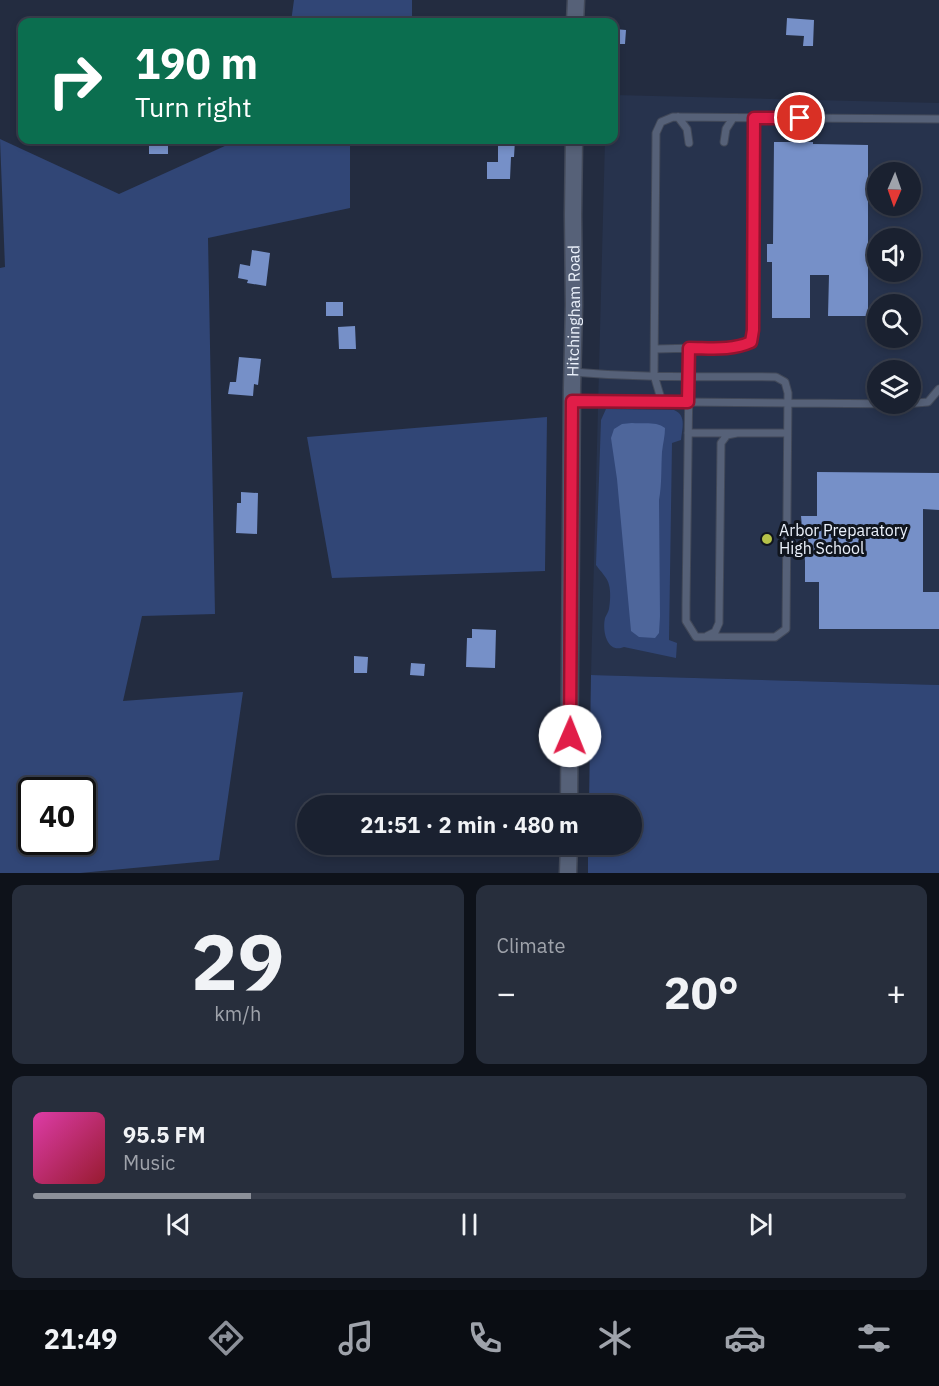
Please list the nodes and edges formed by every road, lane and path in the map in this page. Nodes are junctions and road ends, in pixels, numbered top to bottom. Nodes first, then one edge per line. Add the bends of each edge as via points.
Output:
1 (576, 0) edge
2 (575, 18) edge
3 (678, 117) junction
4 (733, 118) junction
5 (754, 118) junction
6 (939, 119) edge
7 (724, 142) dead end
8 (689, 143) dead end
9 (574, 144) edge
10 (689, 348) junction
11 (655, 349) junction
12 (573, 372) junction
13 (654, 375) junction
14 (689, 376) junction
15 (939, 389) edge
16 (572, 401) junction
17 (662, 402) junction
18 (688, 402) junction
19 (787, 404) junction
20 (688, 433) junction
21 (737, 433) junction
22 (787, 433) junction
23 (704, 637) junction
24 (569, 795) edge
25 (568, 855) edge
26 (568, 873) edge

1 - 2 street
3 - 4 lane
3 - 8 lane via 687,129
3 - 11 lane via 662,122 656,133
4 - 5 lane
4 - 7 lane
5 - 6 lane
5 - 10 lane via 751,342 740,347
9 - 12 street, Hitchingham Road
10 - 11 lane
10 - 14 lane
11 - 13 lane
12 - 13 lane
12 - 16 street, Hitchingham Road
13 - 14 lane
13 - 17 lane
14 - 18 lane
14 - 19 lane via 776,376 785,382
15 - 19 lane via 928,402
16 - 17 lane
16 - 24 street, Hitchingham Road
17 - 18 lane
18 - 19 lane
18 - 20 lane
19 - 22 lane
20 - 21 lane
20 - 23 lane via 686,621 696,637
21 - 22 lane
21 - 23 lane via 727,435 721,443 719,623 715,632
22 - 23 lane via 786,629 775,637
25 - 26 street

